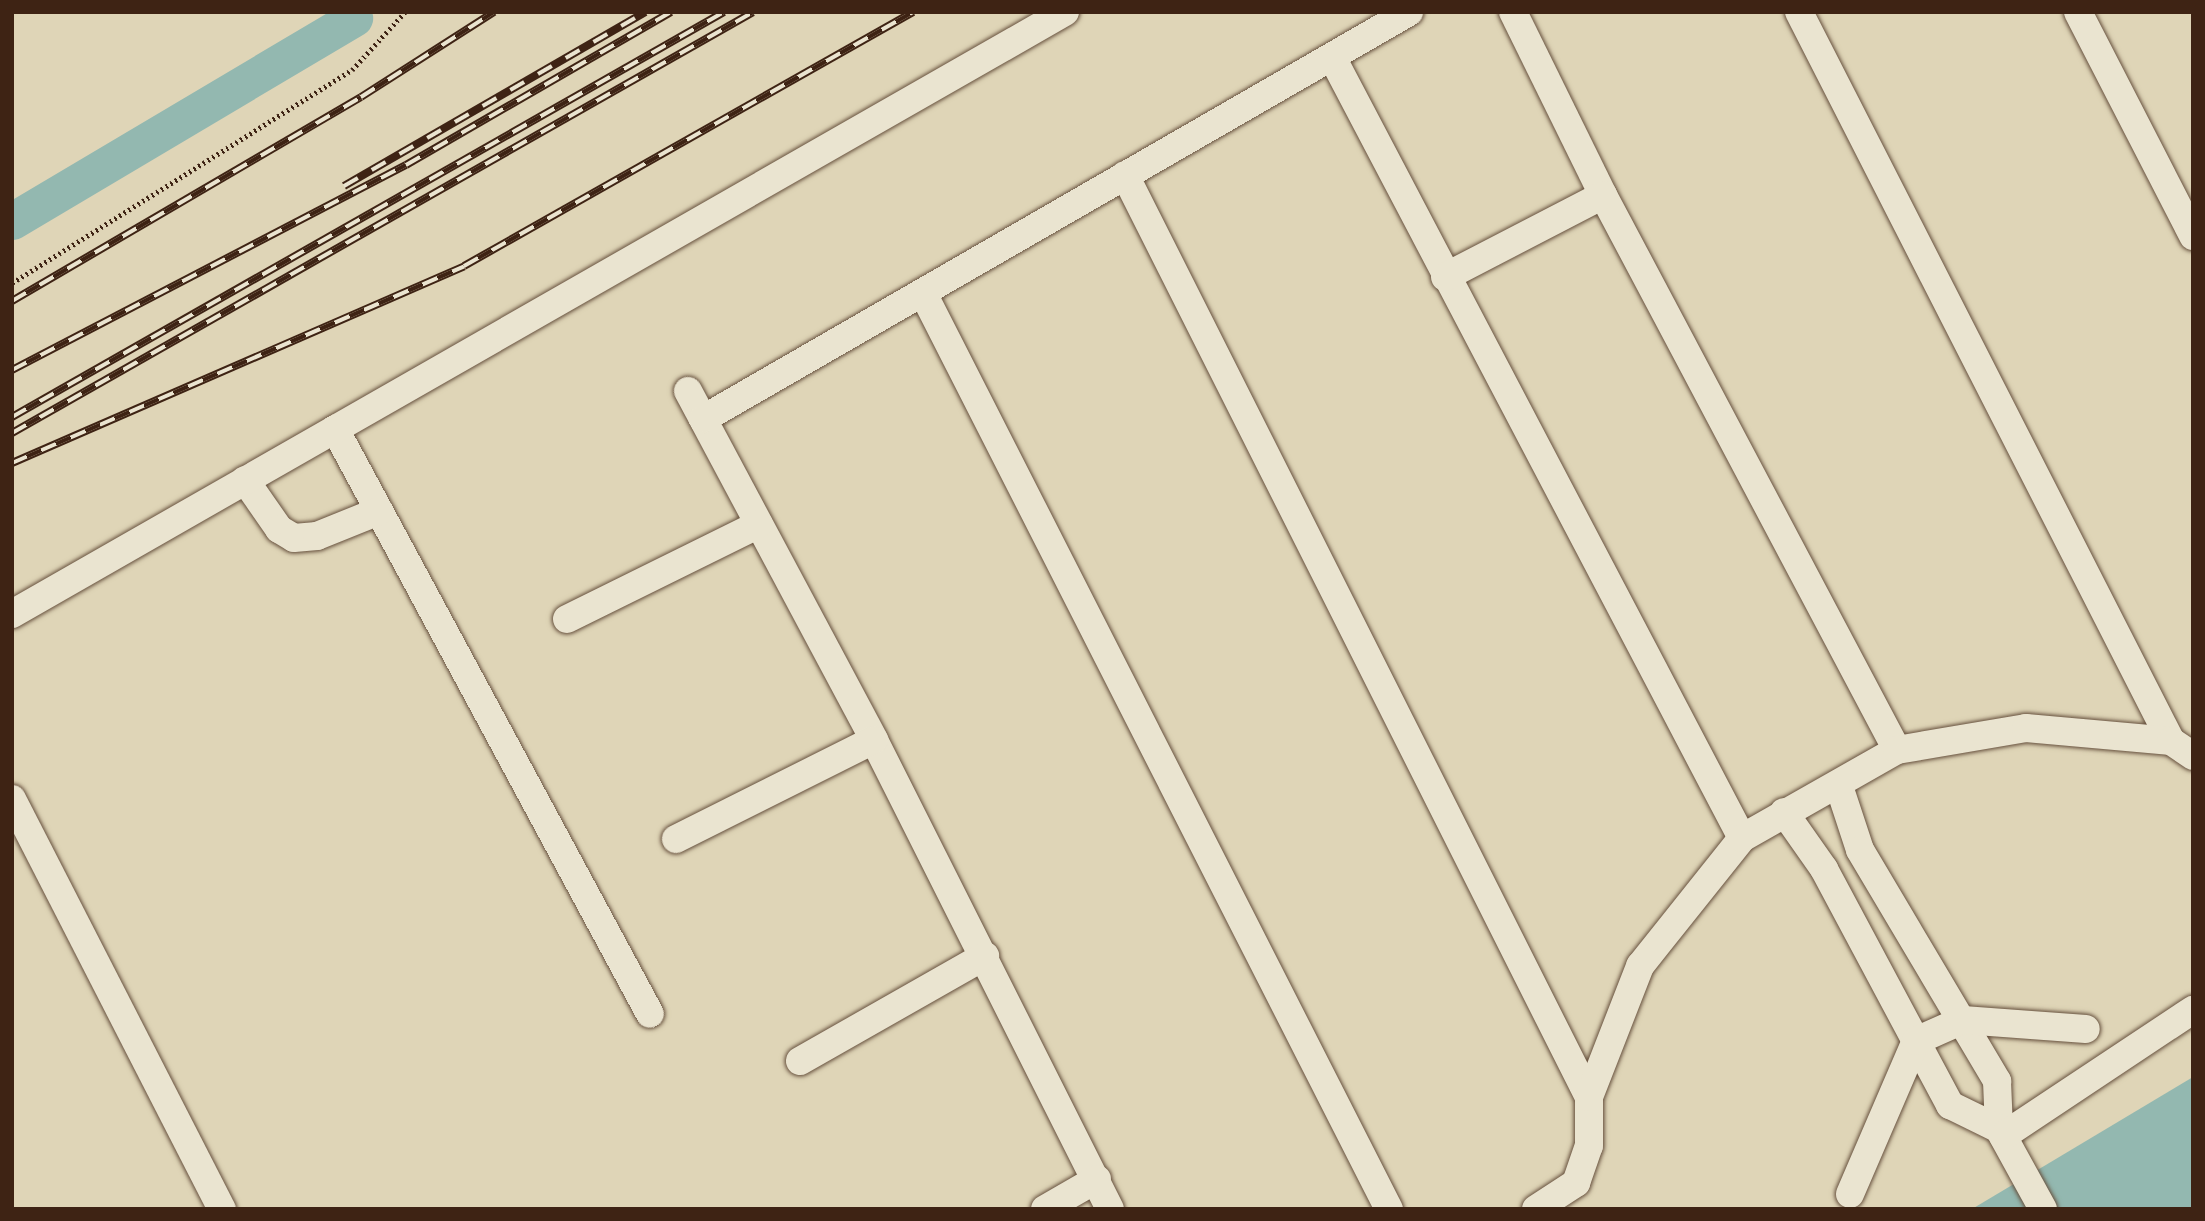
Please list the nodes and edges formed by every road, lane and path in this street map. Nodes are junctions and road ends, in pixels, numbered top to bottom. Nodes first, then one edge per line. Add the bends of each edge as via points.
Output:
1 (405, 12) edge
2 (1065, 12) edge
3 (1409, 12) edge
4 (1513, 12) edge
5 (1799, 12) edge
6 (2078, 12) edge
7 (1332, 57) junction
8 (1125, 175) junction
9 (1602, 195) junction
10 (2193, 236) edge
11 (1445, 277) junction
12 (12, 283) edge
13 (923, 293) junction
14 (688, 391) dead end
15 (703, 419) junction
16 (335, 429) junction
17 (246, 480) junction
18 (379, 511) junction
19 (759, 524) junction
20 (12, 614) edge
21 (567, 619) dead end
22 (874, 740) junction
23 (2182, 749) edge
24 (1897, 750) junction
25 (1839, 786) junction
26 (12, 799) edge
27 (1784, 812) junction
28 (1742, 838) junction
29 (676, 839) dead end
30 (985, 956) junction
31 (2193, 1010) edge
32 (650, 1014) dead end
33 (1963, 1020) junction
34 (2086, 1029) dead end
35 (1916, 1041) junction
36 (800, 1060) dead end
37 (1589, 1097) junction
38 (2003, 1137) junction
39 (1097, 1180) junction
40 (1850, 1194) dead end
41 (222, 1209) edge
42 (1045, 1209) edge
43 (1110, 1209) edge
44 (1388, 1209) edge
45 (1536, 1209) edge
46 (2043, 1209) edge

1 - 12 path via 352,70
2 - 16 street
3 - 7 street
4 - 9 street
5 - 23 street
6 - 10 street
7 - 8 street
7 - 11 street
8 - 13 street
8 - 37 street
9 - 11 street
9 - 24 street
11 - 28 street
13 - 15 street
13 - 44 street
14 - 15 street
15 - 19 street
16 - 17 street
16 - 18 street
17 - 18 street via 279,529 294,538 317,536
17 - 20 street
18 - 32 street
19 - 21 street
19 - 22 street
22 - 29 street
22 - 30 street
23 - 24 street via 2026,728
24 - 25 street
25 - 27 street
25 - 33 street via 1860,850
26 - 41 street
27 - 28 street
27 - 35 street via 1824,869
28 - 37 street via 1640,966
30 - 36 street
30 - 39 street
31 - 38 street
33 - 34 street
33 - 35 street
33 - 38 street via 1997,1081
35 - 38 street via 1951,1105
35 - 40 street
37 - 45 street via 1589,1146 1576,1183
38 - 46 street
39 - 42 street
39 - 43 street

